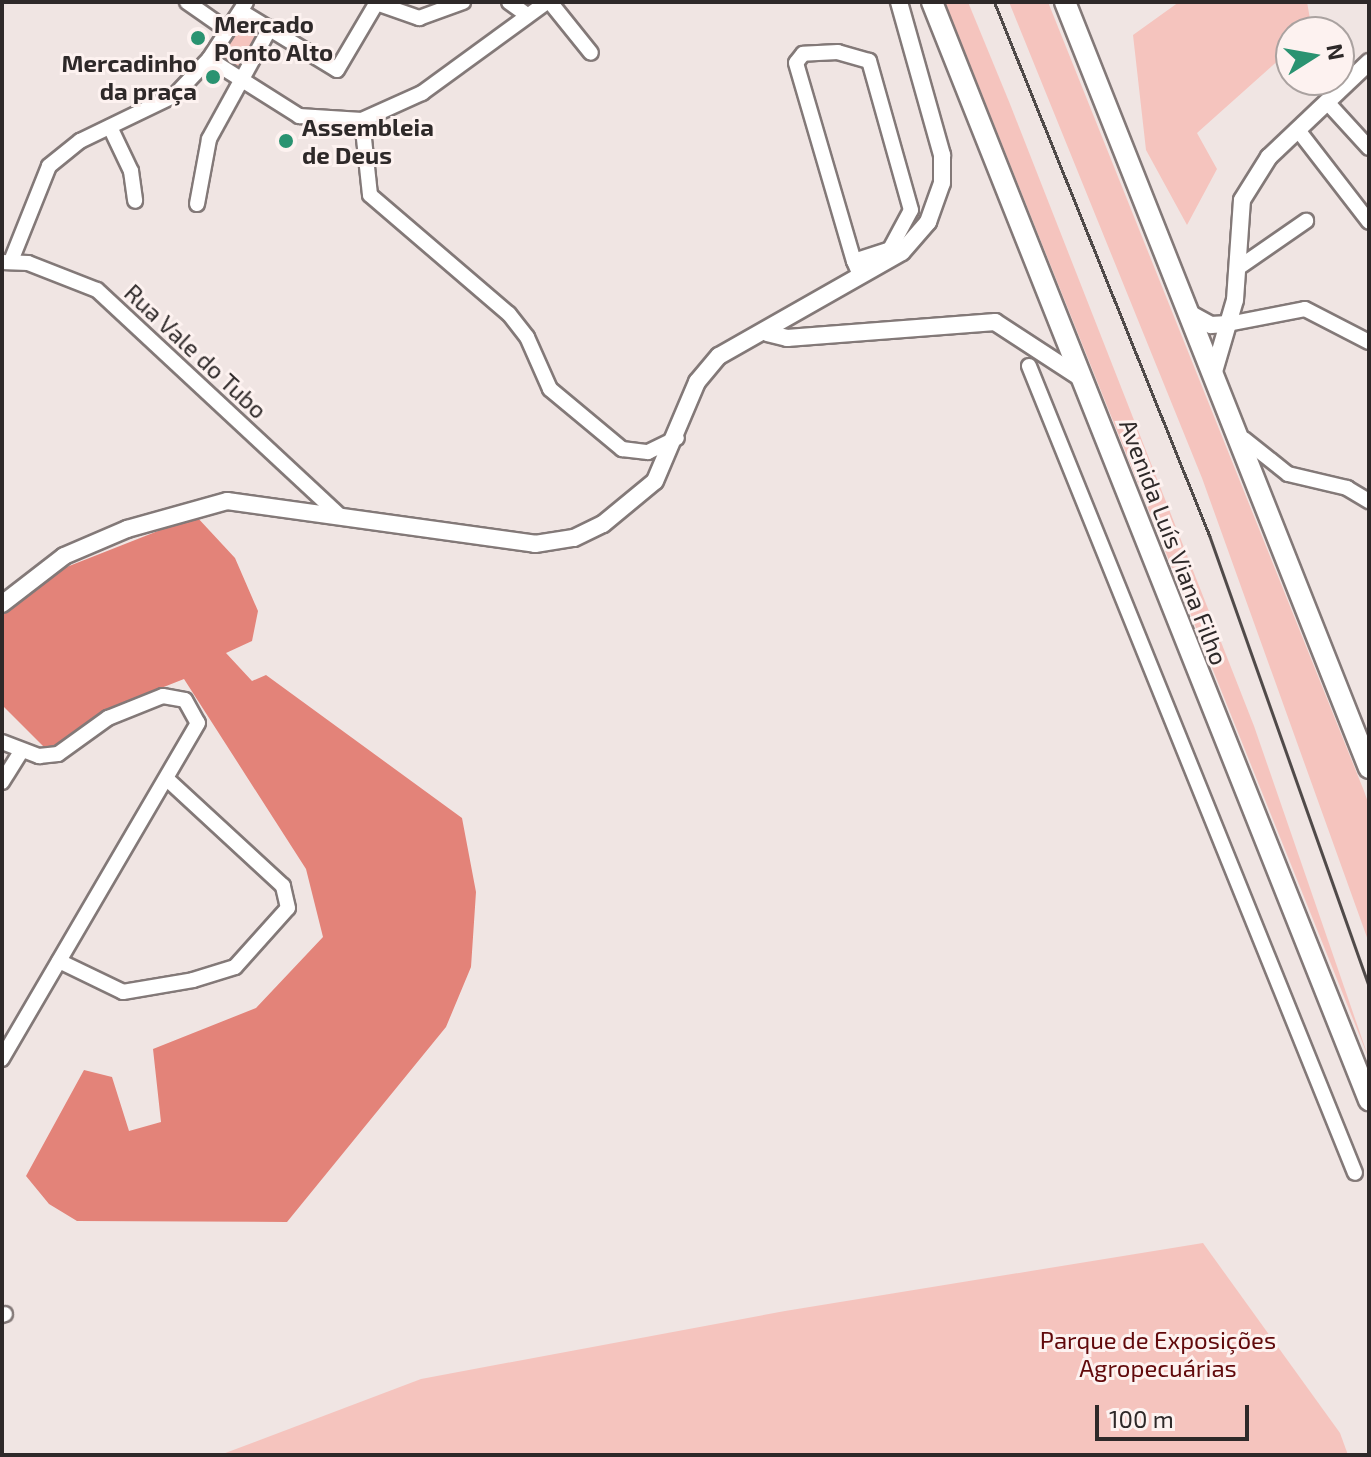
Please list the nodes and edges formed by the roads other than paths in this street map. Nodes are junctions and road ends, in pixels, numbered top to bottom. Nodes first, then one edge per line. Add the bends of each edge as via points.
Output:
1 (187, 2) edge
2 (377, 2) edge
3 (463, 2) edge
4 (548, 2) edge
5 (899, 2) edge
6 (932, 2) edge
7 (1065, 2) edge
8 (518, 6) edge
9 (244, 7) edge
10 (270, 28) junction
11 (227, 30) junction
12 (591, 53) dead end
13 (209, 59) junction
14 (1369, 62) edge
15 (239, 79) junction
16 (1327, 102) junction
17 (362, 120) junction
18 (110, 127) junction
19 (1298, 130) junction
20 (1369, 148) edge
21 (135, 201) dead end
22 (197, 204) dead end
23 (1306, 221) dead end
24 (1369, 222) edge
25 (7, 262) edge
26 (857, 268) junction
27 (1238, 268) junction
28 (1189, 313) junction
29 (1228, 324) junction
30 (767, 333) junction
31 (1369, 342) edge
32 (1036, 347) junction
33 (1213, 375) junction
34 (1081, 378) junction
35 (1228, 416) junction
36 (677, 438) junction
37 (1288, 474) junction
38 (1261, 499) junction
39 (1369, 501) edge
40 (337, 513) junction
41 (2, 604) edge
42 (2, 742) edge
43 (21, 751) junction
44 (1369, 768) edge
45 (167, 779) junction
46 (2, 782) edge
47 (59, 961) junction
48 (2, 1059) edge
49 (1369, 1100) edge
50 (1355, 1173) dead end

1 - 11 street
2 - 3 street via 419,18
2 - 10 street via 337,70
4 - 8 street
4 - 12 street
5 - 26 main road via 935,119 942,183 921,234 902,252
6 - 34 highway, Avenida Luís Viana Filho
7 - 28 highway
8 - 17 street via 422,93
9 - 10 street
9 - 11 street
10 - 15 street
11 - 13 street
13 - 15 street
13 - 18 street via 169,100
14 - 16 main road
15 - 17 street via 299,116
15 - 22 street via 209,139
16 - 19 main road
16 - 20 street
17 - 36 street via 370,195 509,314 527,337 550,389 622,449 648,452
18 - 21 street via 131,171
18 - 25 street via 80,141 49,166
19 - 24 street
19 - 27 main road via 1269,157 1242,200
23 - 27 street
25 - 40 street, Rua Vale do Tubo via 97,290
26 - 26 street via 796,63 803,54 838,52 869,61 911,210 890,249
26 - 30 main road via 769,325
27 - 29 main road
28 - 29 main road via 1211,325
28 - 33 highway
29 - 31 street via 1305,309
29 - 33 main road
30 - 32 main road via 787,338 995,322
30 - 36 main road via 708,366
32 - 34 main road
32 - 50 street via 1032,370 1112,580
33 - 35 highway
34 - 49 highway, Avenida Luís Viana Filho
35 - 37 street via 1254,452
35 - 38 highway
36 - 40 main road via 644,495 603,524 562,541 535,544
37 - 38 street via 1269,480
37 - 39 street via 1347,488
38 - 44 highway
40 - 41 main road via 242,501 202,506 64,556
42 - 43 street
43 - 45 street via 58,754 116,713 174,695 185,700 198,723
43 - 46 street
45 - 47 street
45 - 47 street via 283,886 288,908 235,967 193,980 123,992
47 - 48 street

